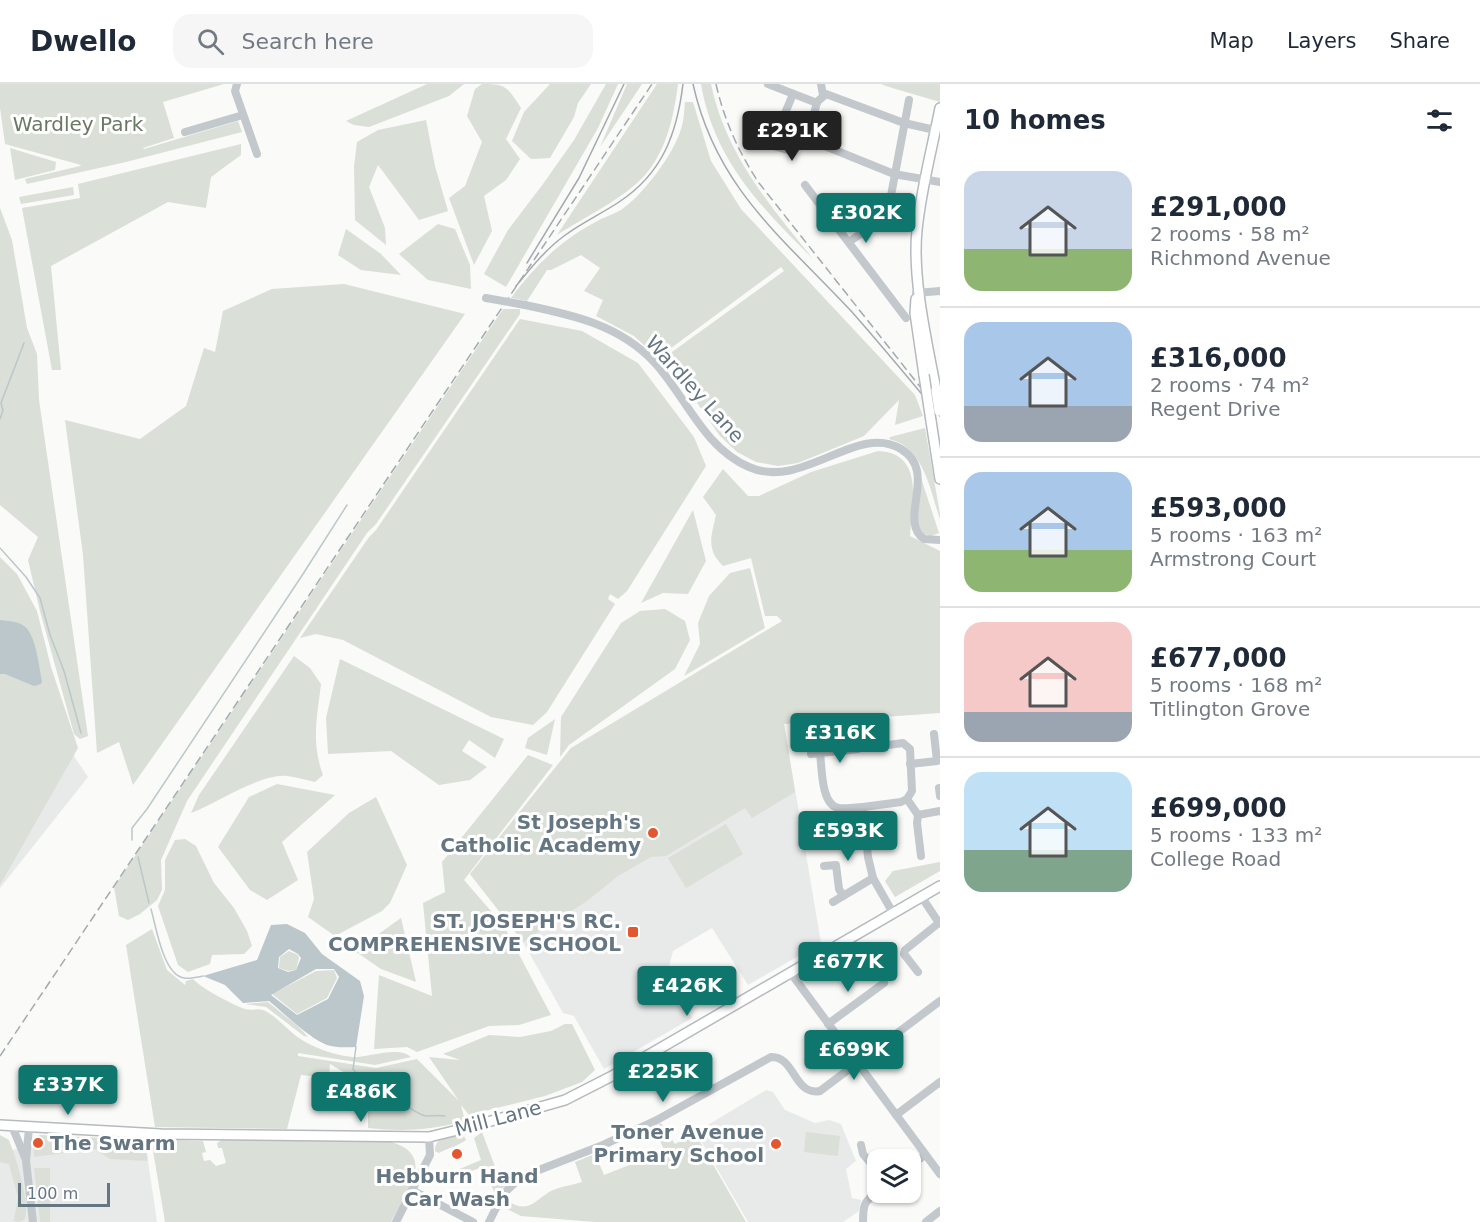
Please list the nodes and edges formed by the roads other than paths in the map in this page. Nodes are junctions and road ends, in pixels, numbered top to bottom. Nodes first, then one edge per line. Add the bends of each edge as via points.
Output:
1 (237, 84) edge
2 (768, 84) edge
3 (820, 84) edge
4 (793, 94) junction
5 (823, 95) junction
6 (909, 100) dead end
7 (817, 103) junction
8 (940, 108) edge
9 (243, 115) junction
10 (904, 123) junction
11 (810, 128) junction
12 (935, 130) junction
13 (185, 132) dead end
14 (810, 137) junction
15 (769, 145) dead end
16 (257, 154) dead end
17 (894, 174) junction
18 (926, 179) junction
19 (940, 182) edge
20 (806, 185) dead end
21 (890, 212) junction
22 (919, 216) junction
23 (849, 242) junction
24 (940, 291) edge
25 (918, 293) junction
26 (486, 298) dead end
27 (919, 313) junction
28 (906, 318) dead end
29 (940, 415) edge
30 (940, 479) edge
31 (940, 540) edge
32 (934, 734) dead end
33 (910, 764) junction
34 (939, 788) edge
35 (940, 796) edge
36 (907, 799) junction
37 (863, 807) junction
38 (940, 811) edge
39 (918, 815) junction
40 (921, 856) dead end
41 (824, 866) dead end
42 (873, 878) junction
43 (940, 886) edge
44 (843, 896) junction
45 (921, 896) junction
46 (833, 902) dead end
47 (893, 913) junction
48 (939, 922) edge
49 (790, 972) junction
50 (918, 972) dead end
51 (884, 983) dead end
52 (940, 1001) edge
53 (828, 1024) junction
54 (856, 1064) junction
55 (940, 1082) edge
56 (896, 1115) junction
57 (0, 1125) edge
58 (12, 1126) junction
59 (29, 1128) junction
60 (429, 1137) junction
61 (861, 1145) dead end
62 (925, 1155) junction
63 (921, 1158) edge
64 (867, 1159) edge
65 (26, 1161) junction
66 (940, 1174) edge
67 (412, 1190) junction
68 (867, 1201) edge
69 (940, 1211) edge
70 (457, 1219) edge
71 (33, 1222) edge
72 (396, 1222) edge
73 (472, 1222) edge
74 (489, 1222) edge
75 (863, 1222) edge
76 (926, 1222) edge

1 - 9 street via 235,91
2 - 4 street
3 - 5 street
4 - 7 street
4 - 11 street via 783,118
5 - 7 street
5 - 10 street
6 - 10 street
7 - 11 street
8 - 12 main road
9 - 13 street
9 - 16 street
10 - 12 street
10 - 17 street
11 - 14 street
12 - 18 main road
14 - 15 street via 788,150
14 - 17 street
17 - 18 street
17 - 21 street
18 - 19 street
18 - 22 main road
20 - 23 street
21 - 22 street via 895,209
21 - 23 street
22 - 25 main road
23 - 28 street
24 - 25 street
25 - 27 main road
26 - 31 street, Wardley Lane, bridge via 591,321 630,341 655,363 714,441 751,468 793,471 871,442 900,448 913,460 918,476 915,530 924,539
27 - 29 main road, bridge
27 - 30 main road, bridge
32 - 33 street via 937,761
33 - 36 street via 912,791
33 - 37 street via 910,749 903,744 815,754 831,806
34 - 35 street
36 - 37 street
36 - 39 street
37 - 42 street
38 - 39 street
39 - 40 street
41 - 44 street via 839,865 839,889
42 - 44 street
42 - 47 street
43 - 45 main road, Mill Lane
44 - 46 street
45 - 47 main road, Mill Lane
45 - 48 street
47 - 49 main road, Mill Lane
48 - 50 street via 904,950
49 - 53 street
49 - 60 main road, Mill Lane via 565,1100
51 - 53 street
52 - 54 street
53 - 54 street
54 - 56 street
54 - 74 street via 820,1091 812,1092 804,1089 783,1061 771,1057 655,1122 521,1177 503,1194
55 - 56 street
56 - 62 street
57 - 58 main road, Mill Lane
58 - 59 main road, Mill Lane
58 - 65 street
59 - 60 main road, Mill Lane via 161,1134
59 - 65 street
60 - 67 street via 430,1155
61 - 64 street
62 - 63 street
62 - 66 street
65 - 71 street
67 - 70 street
67 - 72 street
68 - 75 street via 863,1206
69 - 76 street
70 - 73 street

